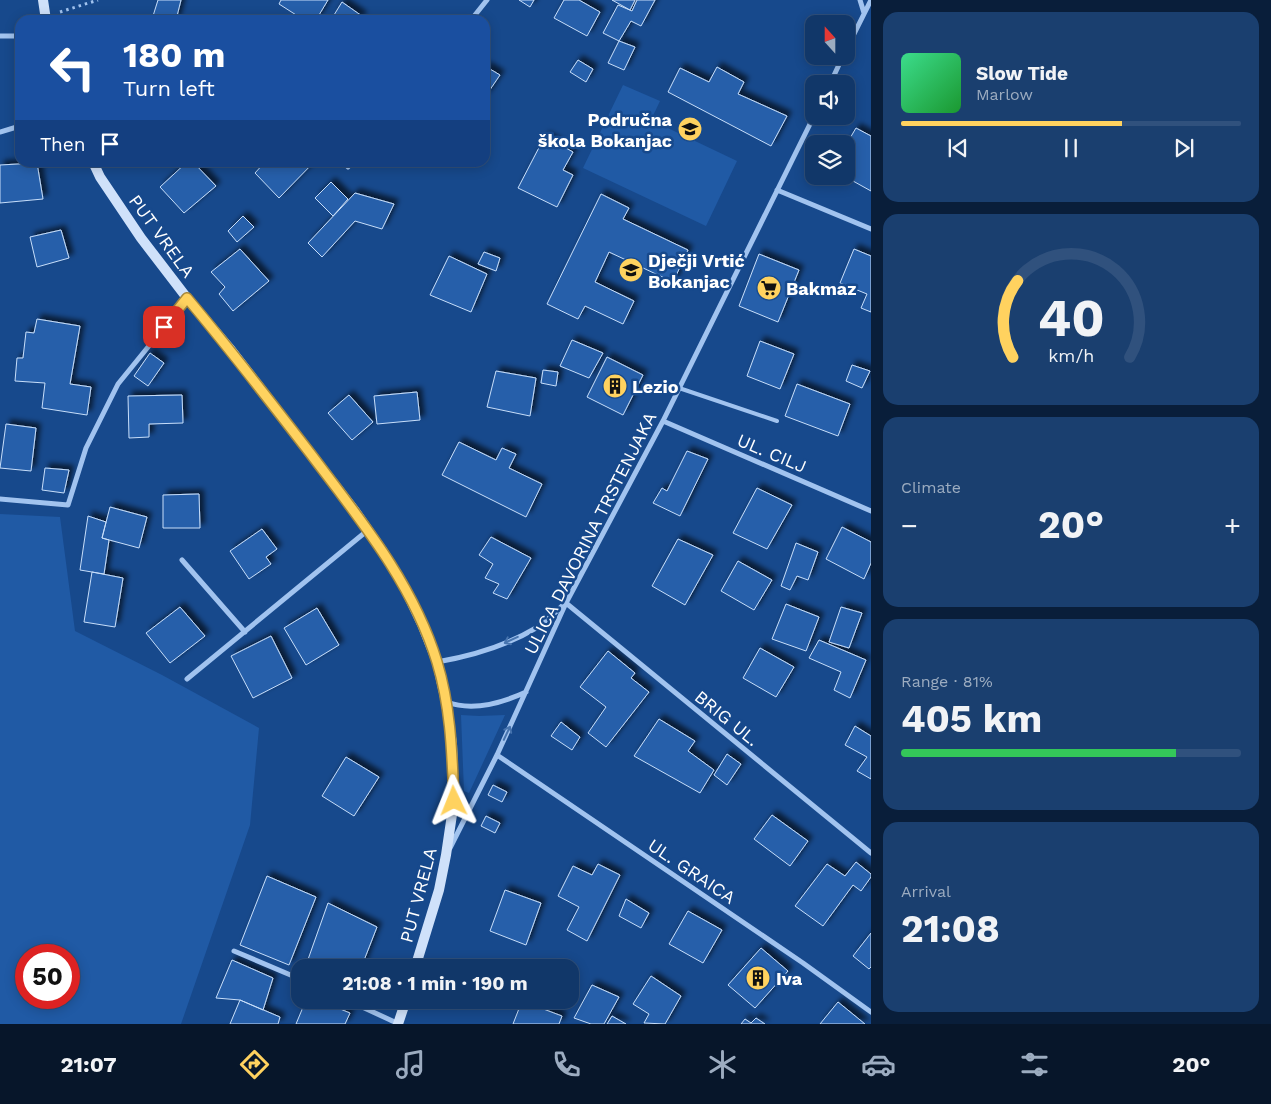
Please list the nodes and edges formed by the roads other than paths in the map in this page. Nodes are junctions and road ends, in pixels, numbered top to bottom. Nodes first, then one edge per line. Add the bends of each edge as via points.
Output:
1 (43, 0) edge
2 (487, 0) edge
3 (860, 0) edge
4 (871, 0) edge
5 (864, 13) junction
6 (45, 15) edge
7 (475, 15) edge
8 (855, 32) edge
9 (0, 36) edge
10 (15, 36) edge
11 (810, 125) edge
12 (15, 128) edge
13 (0, 132) edge
14 (95, 167) edge
15 (777, 190) junction
16 (871, 230) edge
17 (187, 298) junction
18 (679, 388) junction
19 (663, 421) junction
20 (777, 421) dead end
21 (0, 499) edge
22 (871, 510) edge
23 (368, 530) junction
24 (182, 560) dead end
25 (566, 604) junction
26 (245, 632) junction
27 (437, 662) junction
28 (187, 679) dead end
29 (526, 692) junction
30 (446, 702) junction
31 (497, 755) junction
32 (871, 853) edge
33 (446, 855) junction
34 (234, 950) dead end
35 (418, 959) edge
36 (291, 975) edge
37 (367, 1009) edge
38 (403, 1009) edge
39 (871, 1012) edge
40 (399, 1023) edge

1 - 6 main road
2 - 7 street
3 - 5 street
4 - 5 street
5 - 8 street
9 - 10 street
11 - 15 street, ULICA DAVORINA TRSTENJAKA
12 - 13 street
14 - 17 main road, PUT VRELA via 141,238
15 - 16 street
15 - 18 street, ULICA DAVORINA TRSTENJAKA
17 - 21 street via 118,384 86,448 68,505
17 - 23 main road, PUT VRELA via 231,350
18 - 19 street, ULICA DAVORINA TRSTENJAKA
18 - 20 lane
19 - 22 street, UL. CILJ
19 - 25 street, ULICA DAVORINA TRSTENJAKA
23 - 26 street
23 - 27 main road, PUT VRELA via 403,584
24 - 26 street
25 -> 27 street via 537,627 511,641
25 - 29 street, ULICA DAVORINA TRSTENJAKA
25 - 32 street, BRIG UL.
26 - 28 street
27 - 30 main road, PUT VRELA
29 - 30 street via 494,704 473,707
31 -> 29 street, ULICA DAVORINA TRSTENJAKA
30 - 33 main road, PUT VRELA via 452,744 454,801
31 - 33 street, ULICA DAVORINA TRSTENJAKA
31 - 39 street, UL. GRAICA
33 - 35 main road, PUT VRELA
34 - 36 street
37 - 40 street
38 - 40 main road

